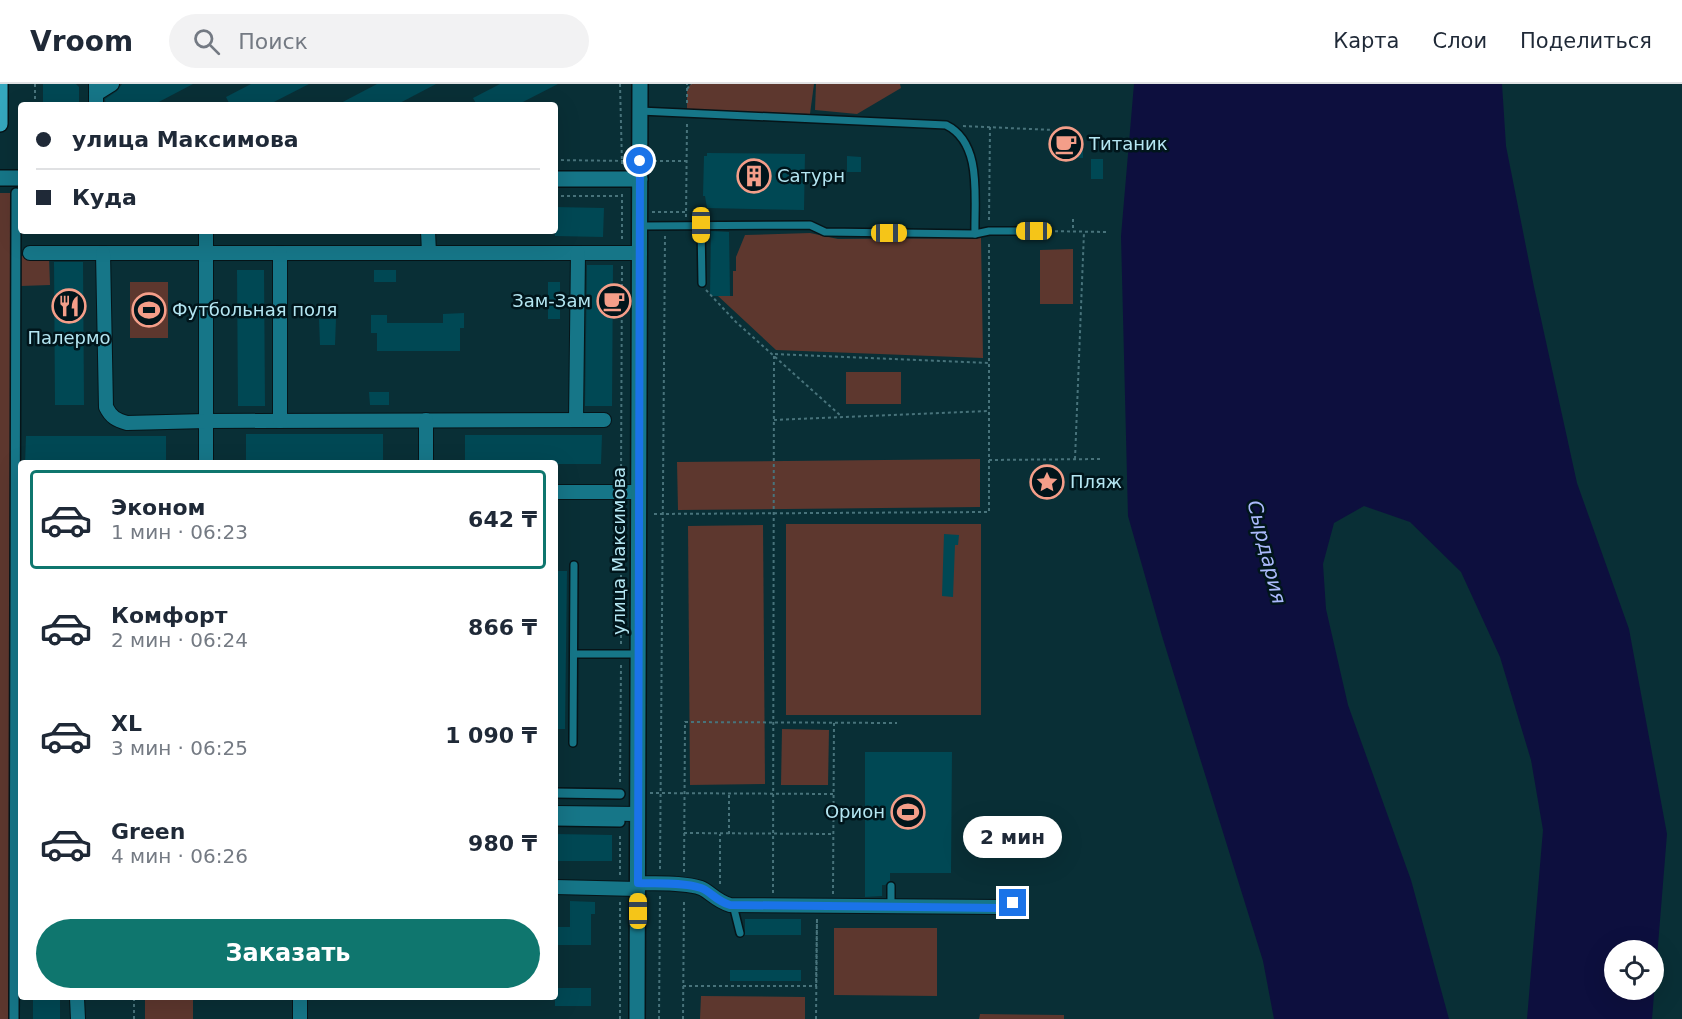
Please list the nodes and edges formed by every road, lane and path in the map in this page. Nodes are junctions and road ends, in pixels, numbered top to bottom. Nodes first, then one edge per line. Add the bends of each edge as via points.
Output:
1 (0, 84) edge
2 (35, 84) edge
3 (112, 84) edge
4 (640, 84) edge
5 (687, 84) edge
6 (691, 84) edge
7 (687, 89) junction
8 (96, 94) edge
9 (0, 97) edge
10 (35, 102) edge
11 (640, 111) junction
12 (687, 113) junction
13 (0, 124) edge
14 (946, 125) junction
15 (990, 128) junction
16 (1053, 130) dead end
17 (558, 160) edge
18 (640, 161) junction
19 (686, 161) junction
20 (0, 178) edge
21 (18, 178) edge
22 (558, 179) edge
23 (640, 179) junction
24 (16, 193) dead end
25 (558, 196) edge
26 (622, 196) dead end
27 (1073, 219) dead end
28 (686, 225) junction
29 (701, 225) junction
30 (640, 226) junction
31 (665, 226) junction
32 (989, 231) junction
33 (1034, 231) joint
34 (1073, 232) junction
35 (1084, 232) junction
36 (1107, 232) dead end
37 (206, 234) edge
38 (428, 234) edge
39 (975, 234) junction
40 (30, 253) dead end
41 (103, 253) junction
42 (206, 253) junction
43 (280, 253) junction
44 (429, 253) junction
45 (578, 253) junction
46 (622, 253) junction
47 (640, 253) junction
48 (702, 284) joint
49 (774, 354) junction
50 (990, 363) junction
51 (990, 411) junction
52 (842, 417) junction
53 (426, 420) junction
54 (576, 420) junction
55 (604, 420) dead end
56 (774, 420) junction
57 (206, 421) junction
58 (280, 421) junction
59 (1075, 459) junction
60 (1100, 459) dead end
61 (206, 460) edge
62 (426, 460) edge
63 (989, 460) junction
64 (558, 492) edge
65 (621, 492) junction
66 (639, 492) junction
67 (774, 513) junction
68 (639, 514) junction
69 (663, 514) junction
70 (574, 565) dead end
71 (574, 654) junction
72 (621, 654) junction
73 (639, 654) junction
74 (774, 722) junction
75 (834, 722) junction
76 (897, 723) dead end
77 (573, 743) dead end
78 (558, 793) edge
79 (638, 793) junction
80 (661, 793) junction
81 (684, 793) junction
82 (620, 794) joint
83 (729, 794) junction
84 (774, 794) junction
85 (834, 794) junction
86 (558, 813) edge
87 (638, 814) junction
88 (18, 819) edge
89 (558, 821) edge
90 (620, 822) joint
91 (684, 834) junction
92 (720, 834) junction
93 (729, 834) junction
94 (774, 834) junction
95 (833, 834) junction
96 (660, 884) junction
97 (684, 885) junction
98 (638, 886) junction
99 (891, 886) dead end
100 (558, 887) edge
101 (620, 889) junction
102 (1013, 903) dead end
103 (726, 904) junction
104 (773, 904) junction
105 (818, 906) junction
106 (833, 906) junction
107 (891, 908) junction
108 (18, 911) edge
109 (740, 933) dead end
110 (18, 953) edge
111 (683, 986) junction
112 (18, 987) edge
113 (77, 1000) edge
114 (134, 1000) edge
115 (300, 1000) edge
116 (14, 1019) edge
117 (78, 1019) edge
118 (135, 1019) edge
119 (300, 1019) edge
120 (620, 1019) edge
121 (637, 1019) edge
122 (658, 1019) edge
123 (683, 1019) edge
124 (816, 1019) edge

1 - 9 main road
2 - 10 path
3 - 8 street
4 - 11 street, улица Максимова
5 - 7 path
6 - 7 path
7 - 12 path
9 - 13 main road
11 - 12 lane
11 - 18 street, улица Максимова
12 - 14 lane
12 - 19 path
14 - 15 path
14 - 39 lane via 964,139 972,157
15 - 16 path
15 - 32 path
17 - 18 path
18 - 19 path
18 - 23 street, улица Максимова
19 - 28 path
20 - 21 street
22 - 23 street
23 - 30 street, улица Максимова
24 - 88 street
25 - 26 path
27 - 34 path
28 - 29 lane
28 - 31 lane
29 - 39 lane via 810,225 825,232
29 - 48 lane
30 - 31 lane
30 - 47 street, улица Максимова
31 - 69 path
32 - 33 lane
32 - 39 lane
32 - 50 path
33 - 34 path
34 - 35 path
35 - 36 path
35 - 59 path
37 - 42 street
38 - 44 street
40 - 41 street
41 - 42 street
41 - 57 street via 106,407 110,416 127,423
42 - 43 street
42 - 57 street
43 - 44 street
43 - 58 street
44 - 45 street
45 - 46 street
45 - 54 street
46 - 47 street
46 - 65 path
47 - 66 street, улица Максимова
48 - 49 path via 736,322
49 - 50 path
49 - 52 path
49 - 56 path
50 - 51 path
51 - 52 path
51 - 63 path
52 - 56 path
53 - 54 street
53 - 58 street
53 - 62 street
54 - 55 street
56 - 67 path
57 - 58 street
57 - 61 street
59 - 60 path
59 - 63 path
63 - 67 path via 989,512
64 - 65 street
65 - 66 street
65 - 72 path
66 - 68 street, улица Максимова
67 - 69 path
67 - 74 path
68 - 69 path
68 - 73 street, улица Максимова
69 - 80 path
70 - 71 lane
71 - 72 lane
71 - 77 lane
72 - 73 lane
72 - 82 path
73 - 79 street, улица Максимова
74 - 75 path
74 - 81 path via 685,722
74 - 84 path
75 - 76 path
75 - 85 path
78 - 82 street
79 - 80 path
79 - 87 street, улица Максимова
80 - 81 path
80 - 96 path
81 - 83 path
81 - 91 path
83 - 84 path
83 - 93 path
84 - 85 path
84 - 94 path
85 - 95 path
86 - 87 street
87 - 98 street, улица Максимова
88 - 108 street
89 - 90 street
90 - 101 path
91 - 92 path
91 - 97 path
92 - 93 path
92 - 103 path
93 - 94 path
94 - 95 path
94 - 104 path
95 - 106 path
96 - 97 street
96 - 98 street
96 - 122 path
97 - 103 street via 704,888
97 - 111 path
98 - 101 street
98 - 121 street, улица Максимова
99 - 107 lane
100 - 101 street
101 - 120 path
102 - 107 street via 1001,908
103 - 104 street
103 - 109 lane
104 - 105 street
105 - 106 street
105 - 111 path via 816,987
105 - 124 path
106 - 107 street
108 - 110 street
110 - 112 street
111 - 123 path
112 - 116 street
113 - 117 street
114 - 118 path
115 - 119 street

